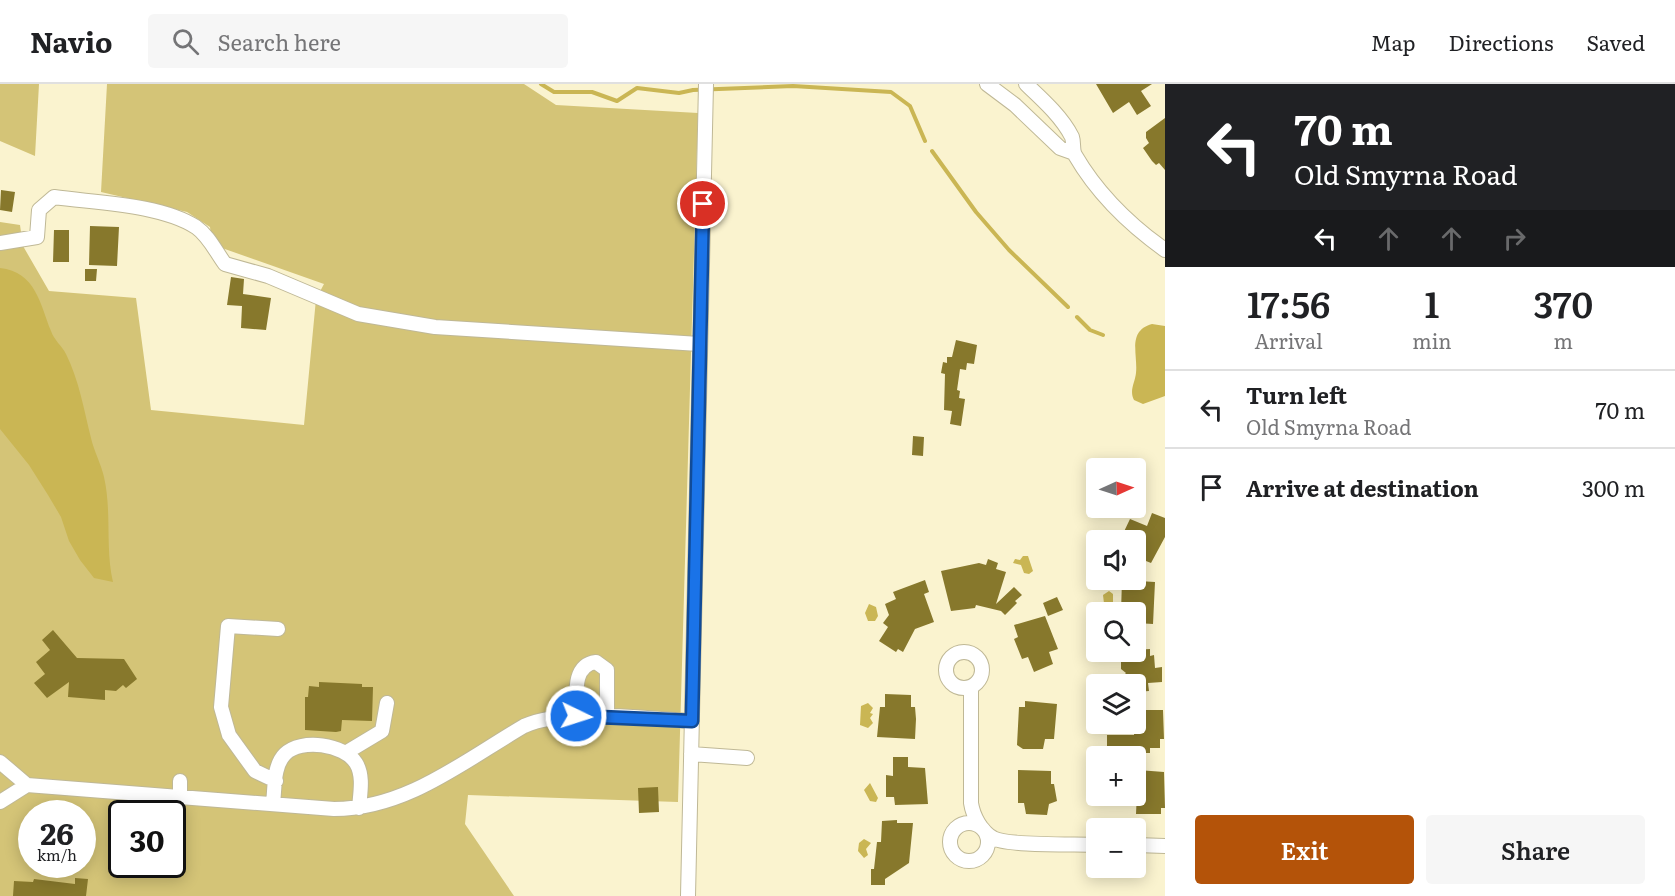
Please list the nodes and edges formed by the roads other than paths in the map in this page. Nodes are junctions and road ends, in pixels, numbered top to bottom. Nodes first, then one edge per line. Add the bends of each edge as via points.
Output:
1 (987, 84) edge
2 (1026, 84) edge
3 (705, 88) edge
4 (1074, 153) junction
5 (0, 243) edge
6 (1165, 250) edge
7 (699, 344) junction
8 (278, 629) dead end
9 (971, 687) dead end
10 (387, 703) dead end
11 (576, 716) junction
12 (608, 717) junction
13 (692, 721) junction
14 (347, 752) junction
15 (691, 754) junction
16 (747, 758) dead end
17 (0, 762) edge
18 (180, 781) dead end
19 (276, 781) junction
20 (27, 785) junction
21 (180, 796) junction
22 (0, 802) edge
23 (273, 804) junction
24 (359, 808) junction
25 (1086, 845) edge
26 (1146, 845) edge
27 (1165, 846) edge
28 (688, 896) edge

1 - 4 street via 1060,148
2 - 4 street via 1073,139
3 - 7 street
4 - 6 street via 1129,222
5 - 7 street via 37,237 39,210 54,197 99,203 165,214 207,237 225,264 268,276 358,314 435,327
7 - 13 street
8 - 19 street via 228,626 221,707 229,735 255,771
9 - 25 street via 971,803 983,829 1001,841
10 - 14 street via 382,731
11 - 12 street
11 - 12 street via 579,673 585,665 596,662 607,670
11 - 24 street via 533,722 404,796
12 - 13 street
13 - 15 street
14 - 19 street via 333,747 303,746 285,754
14 - 24 street via 357,764 361,778
15 - 16 street
15 - 28 street
17 - 20 street
18 - 21 street
19 - 23 street
20 - 21 street
20 - 22 street
21 - 23 street
23 - 24 street
26 - 27 street

